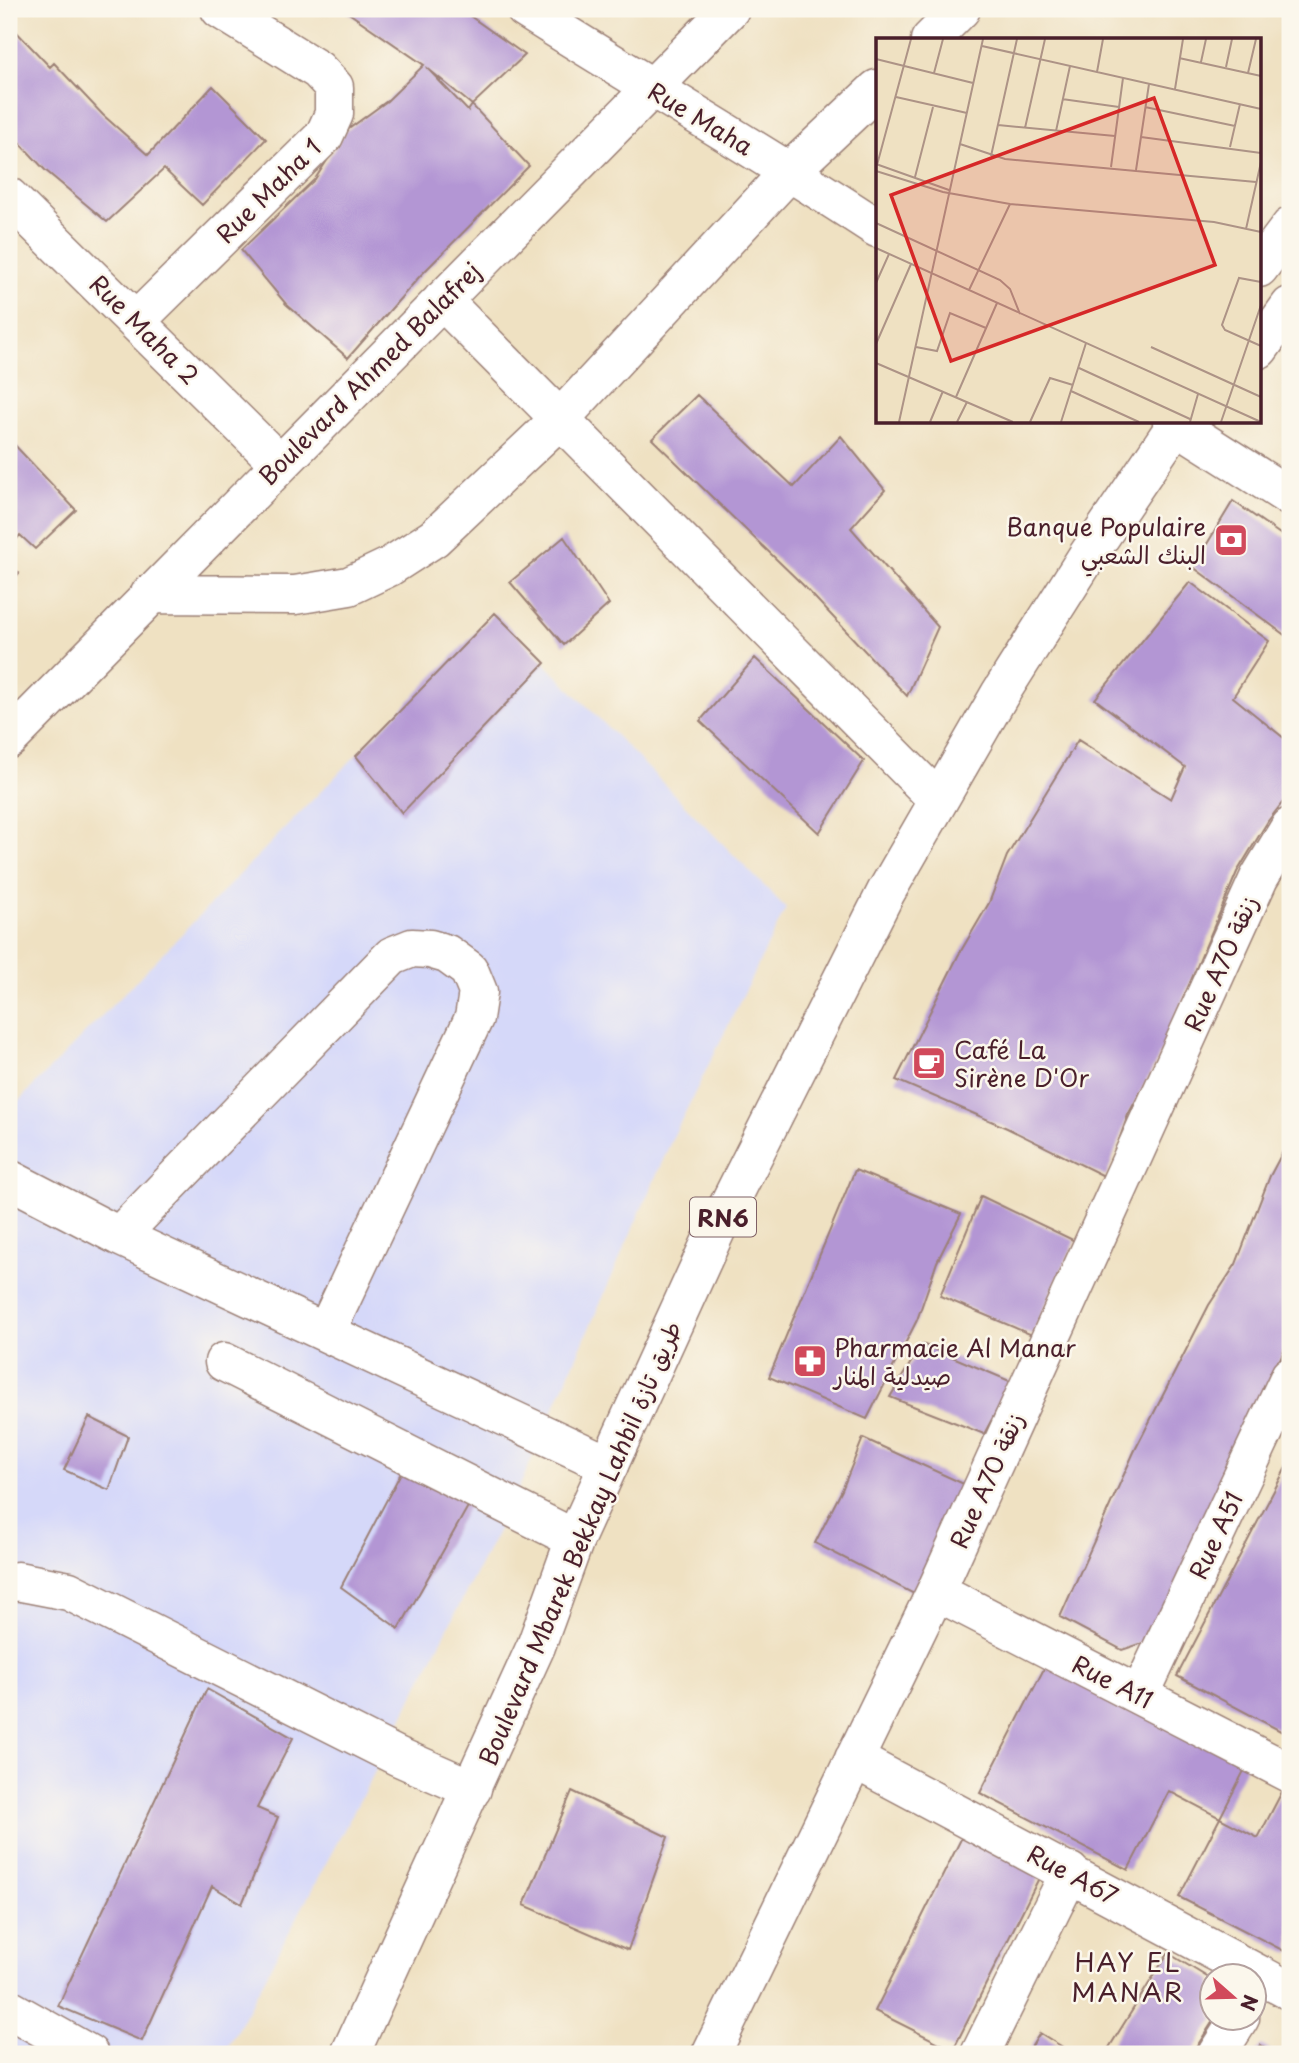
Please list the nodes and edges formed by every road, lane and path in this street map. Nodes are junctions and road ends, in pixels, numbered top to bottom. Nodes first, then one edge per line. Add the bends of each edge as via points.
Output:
1 (220, 9) edge
2 (524, 9) edge
3 (730, 9) edge
4 (961, 9) edge
5 (932, 38) edge
6 (651, 89) junction
7 (876, 90) edge
8 (790, 170) junction
9 (9, 197) edge
10 (876, 227) edge
11 (1290, 227) edge
12 (1260, 267) edge
13 (442, 300) junction
14 (1290, 306) edge
15 (137, 320) junction
16 (1260, 348) edge
17 (560, 419) junction
18 (1180, 426) edge
19 (279, 463) junction
20 (1290, 497) edge
21 (150, 594) junction
22 (9, 739) edge
23 (937, 799) junction
24 (1290, 827) edge
25 (9, 1178) edge
26 (119, 1236) junction
27 (326, 1332) junction
28 (224, 1362) dead end
29 (1290, 1376) edge
30 (609, 1465) junction
31 (575, 1539) junction
32 (9, 1583) edge
33 (936, 1591) junction
34 (1140, 1695) junction
35 (854, 1759) junction
36 (1290, 1773) edge
37 (472, 1788) junction
38 (1070, 1872) junction
39 (1270, 1988) edge
40 (9, 2009) edge
41 (1231, 2032) edge
42 (89, 2054) edge
43 (350, 2054) edge
44 (711, 2054) edge
45 (980, 2054) edge
46 (1217, 2054) edge

1 - 15 street, Rue Maha 1 via 318,70 334,87 334,114 324,136
2 - 6 street, Rue Maha
3 - 6 street, Boulevard Ahmed Balafrej
4 - 5 street
6 - 8 street, Rue Maha
6 - 13 street, Boulevard Ahmed Balafrej
7 - 8 street
8 - 10 street, Rue Maha
8 - 17 street
9 - 15 street, Rue Maha 2
11 - 12 street
13 - 17 street
13 - 19 street, Boulevard Ahmed Balafrej
14 - 16 street
15 - 19 street, Rue Maha 2
17 - 21 street via 434,538 349,586 295,595
17 - 23 street
18 - 20 street
18 - 23 street, Boulevard Mbarek Bekkay Lahbil طريق تازة / RN6 via 1088,555
19 - 21 street, Boulevard Ahmed Balafrej
21 - 22 street, Boulevard Ahmed Balafrej
23 - 30 street, Boulevard Mbarek Bekkay Lahbil طريق تازة / RN6 via 718,1226
24 - 33 street, Rue A70 زنقة via 1259,878
25 - 26 street
26 - 27 street
26 - 27 street via 392,956 412,948 447,954 469,970 478,992 474,1018
27 - 30 street
28 - 31 street
29 - 34 street, Rue A51
30 - 31 street, Boulevard Mbarek Bekkay Lahbil طريق تازة / RN6
31 - 37 street, Boulevard Mbarek Bekkay Lahbil طريق تازة / RN6 via 536,1646
32 - 37 street via 69,1591 397,1756
33 - 34 street, Rue A11
33 - 35 street, Rue A70 زنقة
34 - 36 street, Rue A11
35 - 38 street, Rue A67
35 - 44 street, Rue A70 زنقة
37 - 43 street, Boulevard Mbarek Bekkay Lahbil طريق تازة / RN6
38 - 39 street, Rue A67
38 - 45 street
40 - 42 street
41 - 46 street

